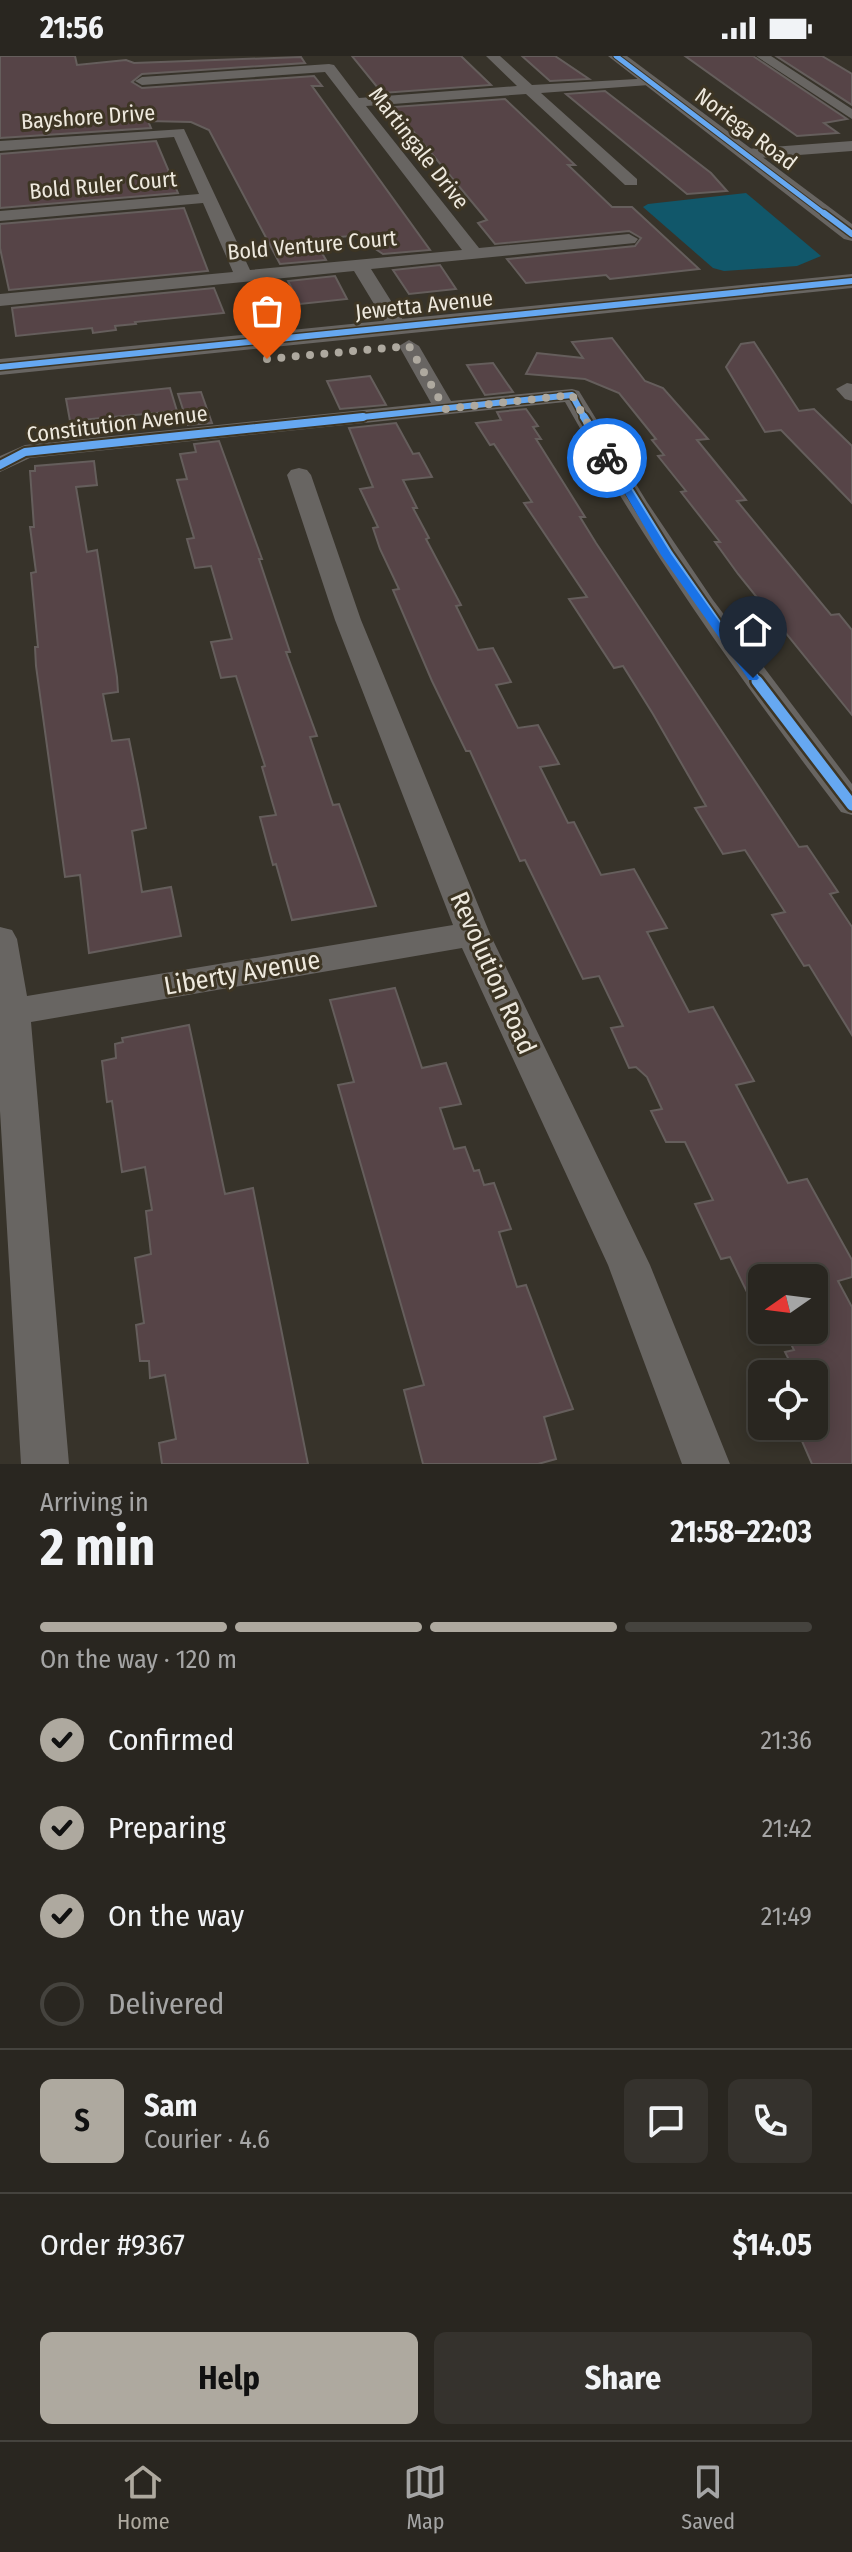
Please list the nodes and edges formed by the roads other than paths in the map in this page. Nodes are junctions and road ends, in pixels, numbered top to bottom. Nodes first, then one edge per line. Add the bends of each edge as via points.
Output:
1 (492, 56) edge
2 (616, 56) edge
3 (762, 56) edge
4 (142, 81) dead end
5 (649, 81) junction
6 (529, 89) junction
7 (356, 102) junction
8 (852, 115) edge
9 (0, 146) edge
10 (852, 146) edge
11 (746, 154) junction
12 (631, 182) dead end
13 (209, 198) junction
14 (0, 216) edge
15 (852, 234) edge
16 (629, 239) dead end
17 (474, 254) junction
18 (359, 265) junction
19 (244, 276) junction
20 (852, 281) edge
21 (0, 300) edge
22 (852, 302) edge
23 (404, 337) junction
24 (0, 367) edge
25 (0, 385) edge
26 (445, 409) junction
27 (1, 464) edge
28 (299, 475) dead end
29 (852, 805) edge
30 (473, 934) junction
31 (0, 939) edge
32 (12, 1012) junction
33 (45, 1464) edge
34 (706, 1464) edge

1 - 6 street
2 - 5 street, Noriega Road
3 - 8 street
4 - 7 street, Martingale Drive via 329,68
5 - 6 street
5 - 11 street, Noriega Road
6 - 7 street
6 - 12 street
7 - 17 street, Martingale Drive
9 - 13 street, Bayshore Drive via 179,132
10 - 11 street
11 - 15 street, Noriega Road
13 - 14 street, Bold Ruler Court
13 - 19 street
16 - 17 street, Bold Venture Court
17 - 18 street, Bold Venture Court
18 - 19 street, Bold Venture Court
18 - 23 street
19 - 21 street, Bold Venture Court
20 - 23 street via 565,311 525,323
22 - 23 street, Jewetta Avenue
23 - 24 street, Jewetta Avenue
23 - 25 street via 249,351 210,364
23 - 26 street
26 - 27 street, Constitution Avenue via 25,452
26 - 29 street, Constitution Avenue via 572,395 666,555
28 - 30 street, Revolution Road via 348,620
30 - 32 street, Liberty Avenue
30 - 34 street, Revolution Road via 629,1265
31 - 32 street
32 - 33 street

